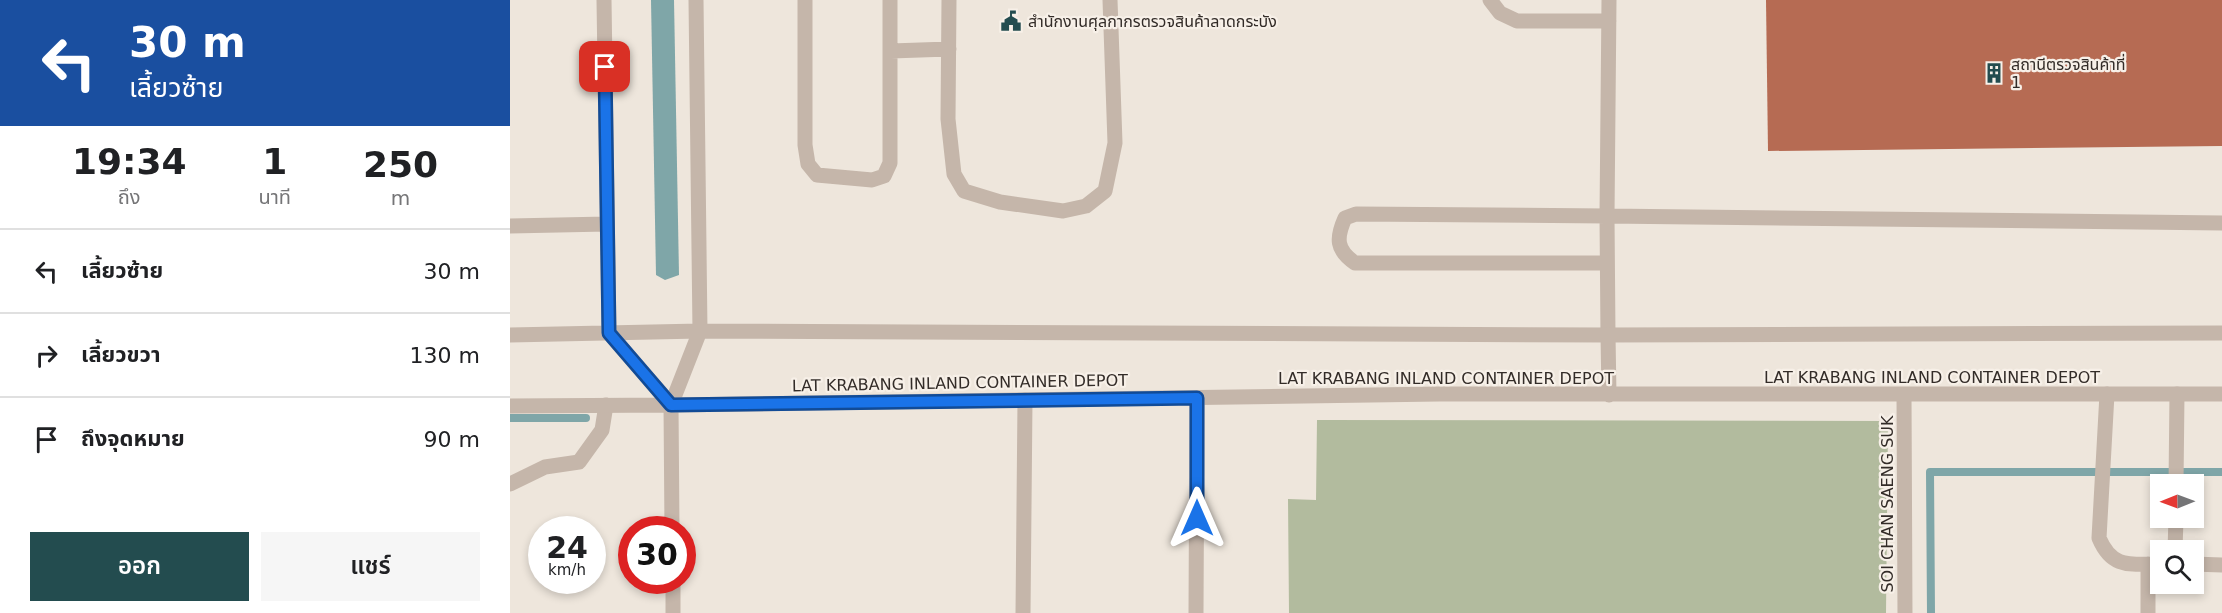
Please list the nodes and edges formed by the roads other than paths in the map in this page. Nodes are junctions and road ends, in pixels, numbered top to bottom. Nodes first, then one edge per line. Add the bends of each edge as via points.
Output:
1 (604, 0) edge
2 (696, 0) edge
3 (804, 0) edge
4 (890, 0) edge
5 (949, 0) edge
6 (1110, 0) edge
7 (1490, 0) edge
8 (1609, 0) edge
9 (1609, 21) junction
10 (949, 49) junction
11 (891, 51) junction
12 (1607, 216) junction
13 (2222, 223) edge
14 (608, 224) junction
15 (510, 226) edge
16 (1607, 263) junction
17 (700, 331) junction
18 (609, 333) junction
19 (2222, 333) edge
20 (510, 335) edge
21 (1608, 335) junction
22 (2222, 393) edge
23 (2107, 394) junction
24 (2177, 394) junction
25 (1609, 395) junction
26 (1904, 395) junction
27 (1197, 398) junction
28 (1024, 400) junction
29 (606, 405) junction
30 (671, 405) junction
31 (510, 406) edge
32 (2176, 474) edge
33 (510, 484) edge
34 (672, 516) edge
35 (2150, 564) edge
36 (2204, 564) edge
37 (2222, 565) edge
38 (673, 594) edge
39 (2150, 594) edge
40 (663, 613) edge
41 (673, 613) edge
42 (1023, 613) edge
43 (1196, 613) edge
44 (1905, 613) edge
45 (2148, 613) edge

1 - 14 street
2 - 17 street
3 - 11 street via 805,145 808,164 817,175 872,180 884,176 890,163
4 - 11 street
5 - 10 street
6 - 10 street via 1115,143 1106,190 1086,206 1052,209 1000,202 964,191 954,174 948,119
7 - 9 street via 1500,13 1517,21
8 - 9 street
9 - 12 street
10 - 11 street
12 - 13 street
12 - 16 street
12 - 16 street via 1356,214 1345,218 1339,231 1341,249 1355,263
14 - 15 street
14 - 18 street
16 - 21 street
17 - 18 street
17 - 21 street
17 - 30 street
18 - 20 street
18 - 30 street
19 - 21 street
21 - 25 street
22 - 24 street, LAT KRABANG INLAND CONTAINER DEPOT
23 - 24 street, LAT KRABANG INLAND CONTAINER DEPOT
23 - 26 street, LAT KRABANG INLAND CONTAINER DEPOT
23 - 35 street via 2099,538 2105,552 2118,562
24 - 32 street
25 - 26 street, LAT KRABANG INLAND CONTAINER DEPOT
25 - 27 street, LAT KRABANG INLAND CONTAINER DEPOT
26 - 44 street, SOI CHAN SAENG SUK
27 - 28 street, LAT KRABANG INLAND CONTAINER DEPOT
27 - 43 street
28 - 30 street, LAT KRABANG INLAND CONTAINER DEPOT
28 - 42 street
29 - 30 street, LAT KRABANG INLAND CONTAINER DEPOT
29 - 31 street, LAT KRABANG INLAND CONTAINER DEPOT
29 - 33 street via 602,430 579,462 546,467
30 - 34 street
36 - 37 street
38 - 41 street
39 - 45 street
40 - 41 street

